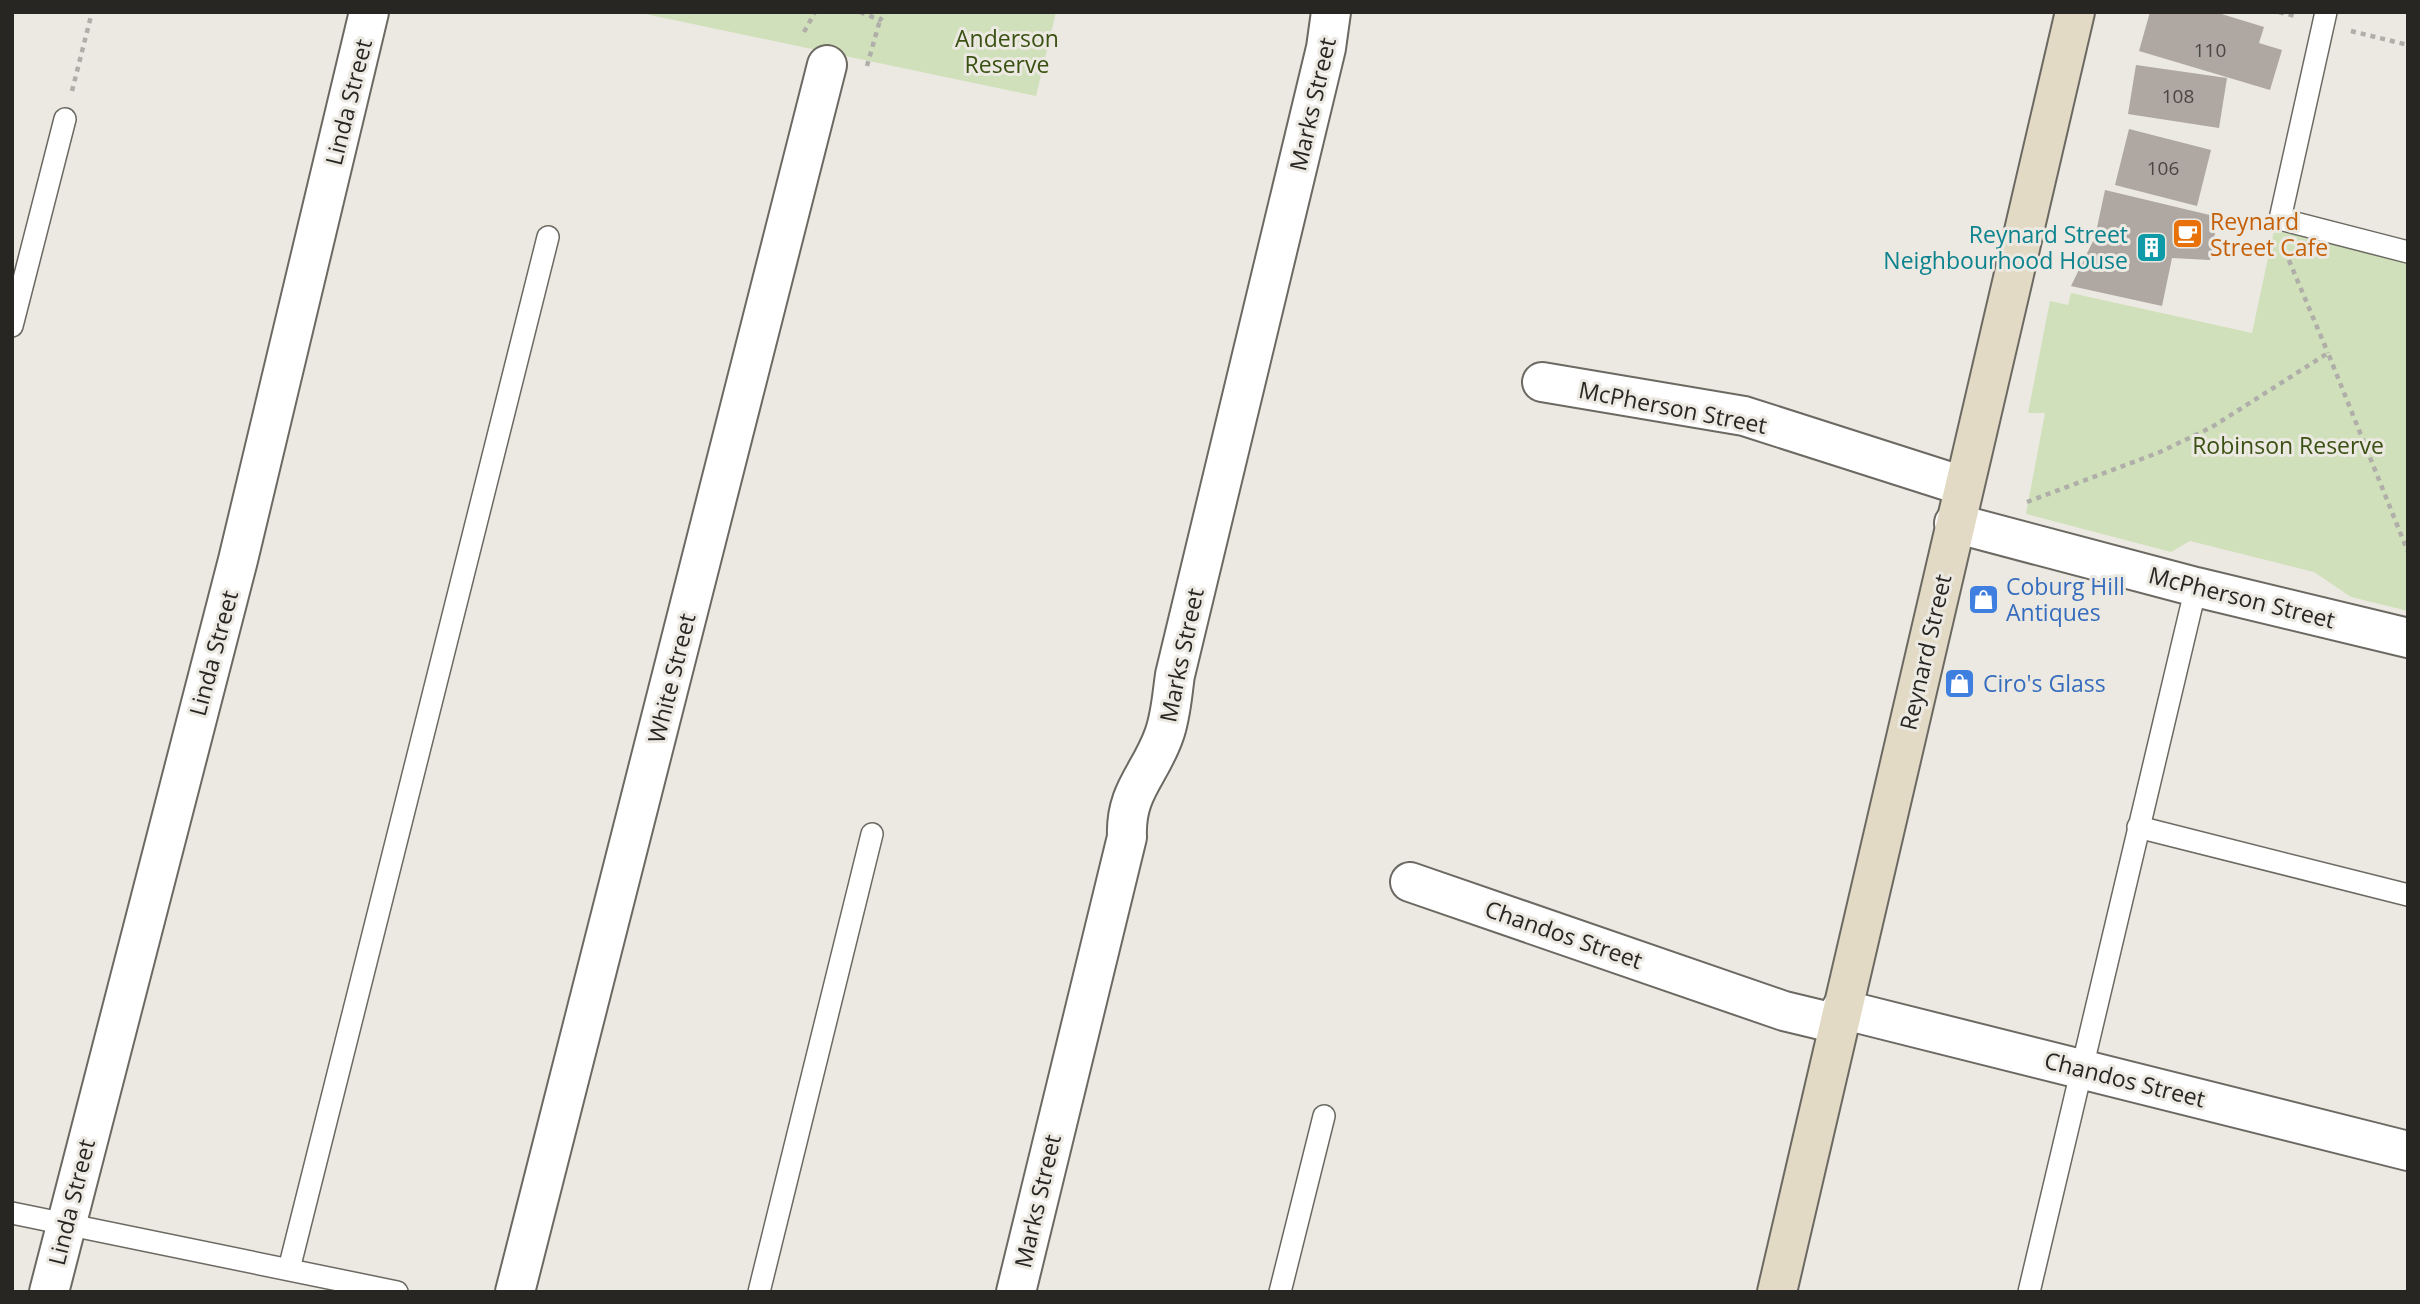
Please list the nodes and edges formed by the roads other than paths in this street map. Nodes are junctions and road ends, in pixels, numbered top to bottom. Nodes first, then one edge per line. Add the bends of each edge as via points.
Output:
1 (369, 12) edge
2 (1331, 12) edge
3 (2075, 12) edge
4 (2326, 12) edge
5 (827, 65) dead end
6 (65, 119) road end
7 (548, 237) dead end
8 (2408, 252) edge
9 (12, 326) edge
10 (1542, 382) dead end
11 (1963, 486) junction
12 (1954, 523) junction
13 (2196, 587) junction
14 (2408, 638) edge
15 (2138, 827) junction
16 (872, 834) dead end
17 (1410, 882) dead end
18 (2408, 895) edge
19 (1839, 1016) junction
20 (2080, 1067) junction
21 (1324, 1116) dead end
22 (2408, 1151) edge
23 (12, 1213) edge
24 (64, 1224) junction
25 (289, 1269) junction
26 (49, 1292) edge
27 (397, 1292) edge
28 (515, 1292) edge
29 (759, 1292) edge
30 (1016, 1292) edge
31 (1280, 1292) edge
32 (1777, 1292) edge
33 (2029, 1292) edge

1 - 24 street, Linda Street via 238,559
2 - 30 street, Marks Street via 1171,708 1164,736 1126,815 1127,837
3 - 11 street, Reynard Street
4 - 8 lane via 2280,219
5 - 28 street, White Street
6 - 9 lane
7 - 25 lane
10 - 11 street, McPherson Street via 1744,416
11 - 12 street, Reynard Street
12 - 13 street, McPherson Street
12 - 19 street, Reynard Street
13 - 14 street, McPherson Street
13 - 15 lane
15 - 18 lane
15 - 20 lane
16 - 29 lane
17 - 19 street, Chandos Street via 1784,1011
19 - 20 street, Chandos Street
19 - 32 street, Reynard Street
20 - 22 street, Chandos Street
20 - 33 lane
21 - 31 lane
23 - 24 lane
24 - 25 lane
24 - 26 street, Linda Street
25 - 27 lane

